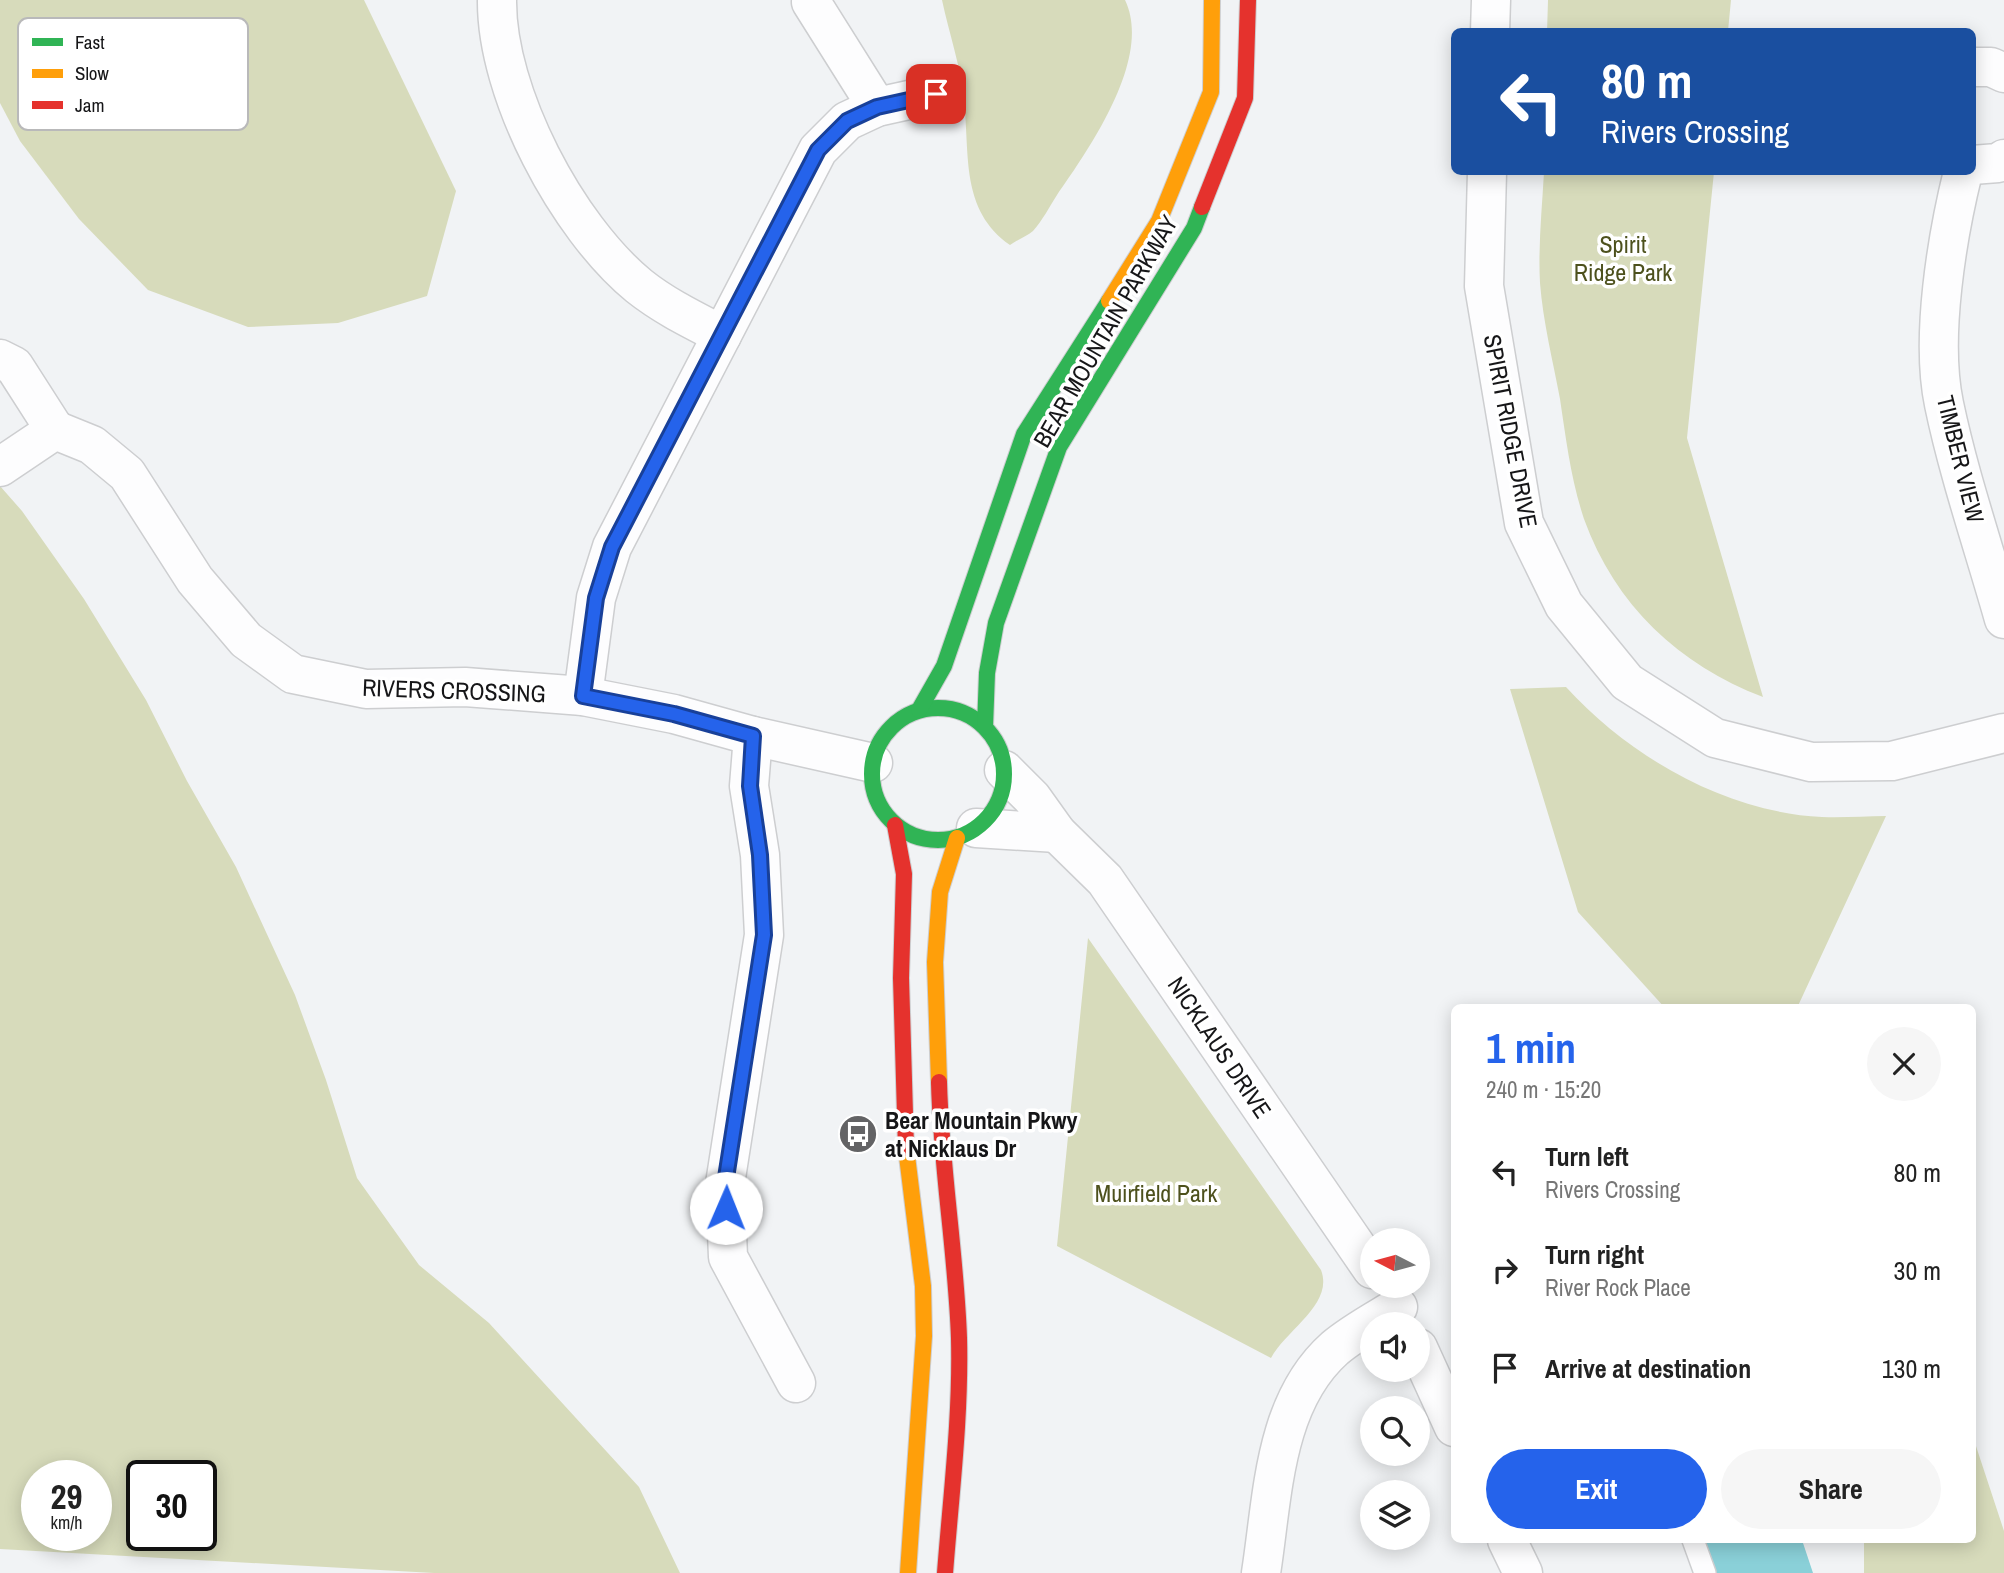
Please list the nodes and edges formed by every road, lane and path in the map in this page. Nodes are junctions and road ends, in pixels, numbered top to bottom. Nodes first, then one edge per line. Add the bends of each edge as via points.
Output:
1 (498, 0) edge
2 (1212, 0) edge
3 (1248, 0) edge
4 (1490, 0) edge
5 (811, 2) dead end
6 (1490, 28) edge
7 (1976, 67) edge
8 (2004, 73) edge
9 (936, 94) dead end
10 (877, 107) junction
11 (2004, 159) edge
12 (1976, 165) edge
13 (1487, 175) edge
14 (1962, 175) edge
15 (722, 335) junction
16 (0, 359) edge
17 (55, 430) junction
18 (0, 467) edge
19 (2004, 620) edge
20 (583, 696) junction
21 (919, 710) junction
22 (985, 727) junction
23 (2004, 733) edge
24 (753, 736) junction
25 (873, 763) junction
26 (1004, 770) junction
27 (895, 825) junction
28 (967, 833) junction
29 (1057, 833) junction
30 (1360, 1252) edge
31 (1396, 1306) edge
32 (1430, 1374) edge
33 (796, 1383) dead end
34 (1451, 1420) edge
35 (1508, 1543) edge
36 (1694, 1543) edge
37 (908, 1573) edge
38 (945, 1573) edge
39 (1261, 1573) edge
40 (1523, 1573) edge
41 (1705, 1573) edge

1 - 15 street via 510,78 528,130 560,191 638,285
2 - 21 street, BEAR MOUNTAIN PARKWAY via 1211,92 1159,221 1024,434 944,666
3 - 22 street, BEAR MOUNTAIN PARKWAY via 1245,98 1194,228 1059,447 996,623 987,673
4 - 6 street
5 - 10 street
7 - 8 street
9 - 10 street
10 - 15 street via 847,121 818,150
11 - 12 street
13 - 23 street, SPIRIT RIDGE DRIVE via 1485,286 1524,523 1564,605 1627,682 1715,738 1811,762 1892,761
14 - 19 street, TIMBER VIEW via 1951,218 1939,343 1943,402
15 - 20 street via 612,547 596,598
16 - 17 street via 14,366
17 - 18 street
17 - 20 street, RIVERS CROSSING via 92,445 127,474 195,580 246,640 293,674 366,689 464,687
20 - 24 street, RIVERS CROSSING
21 - 22 street via 965,713
21 - 25 street via 883,737
22 - 26 street via 998,747
24 - 25 street, RIVERS CROSSING
24 - 33 street via 750,786 760,855 764,935 725,1184 728,1257
25 - 27 street via 880,806
26 - 28 street via 1001,794 991,813
26 - 29 street, NICKLAUS DRIVE
27 - 28 street via 914,836 935,840
27 - 37 street via 904,874 903,1111 925,1336
28 - 29 street
28 - 38 street via 940,892 935,962 941,1155 959,1342
29 - 30 street, NICKLAUS DRIVE via 1105,880
31 - 39 street via 1335,1348 1311,1375 1290,1413
32 - 34 street
35 - 40 street
36 - 41 lane

